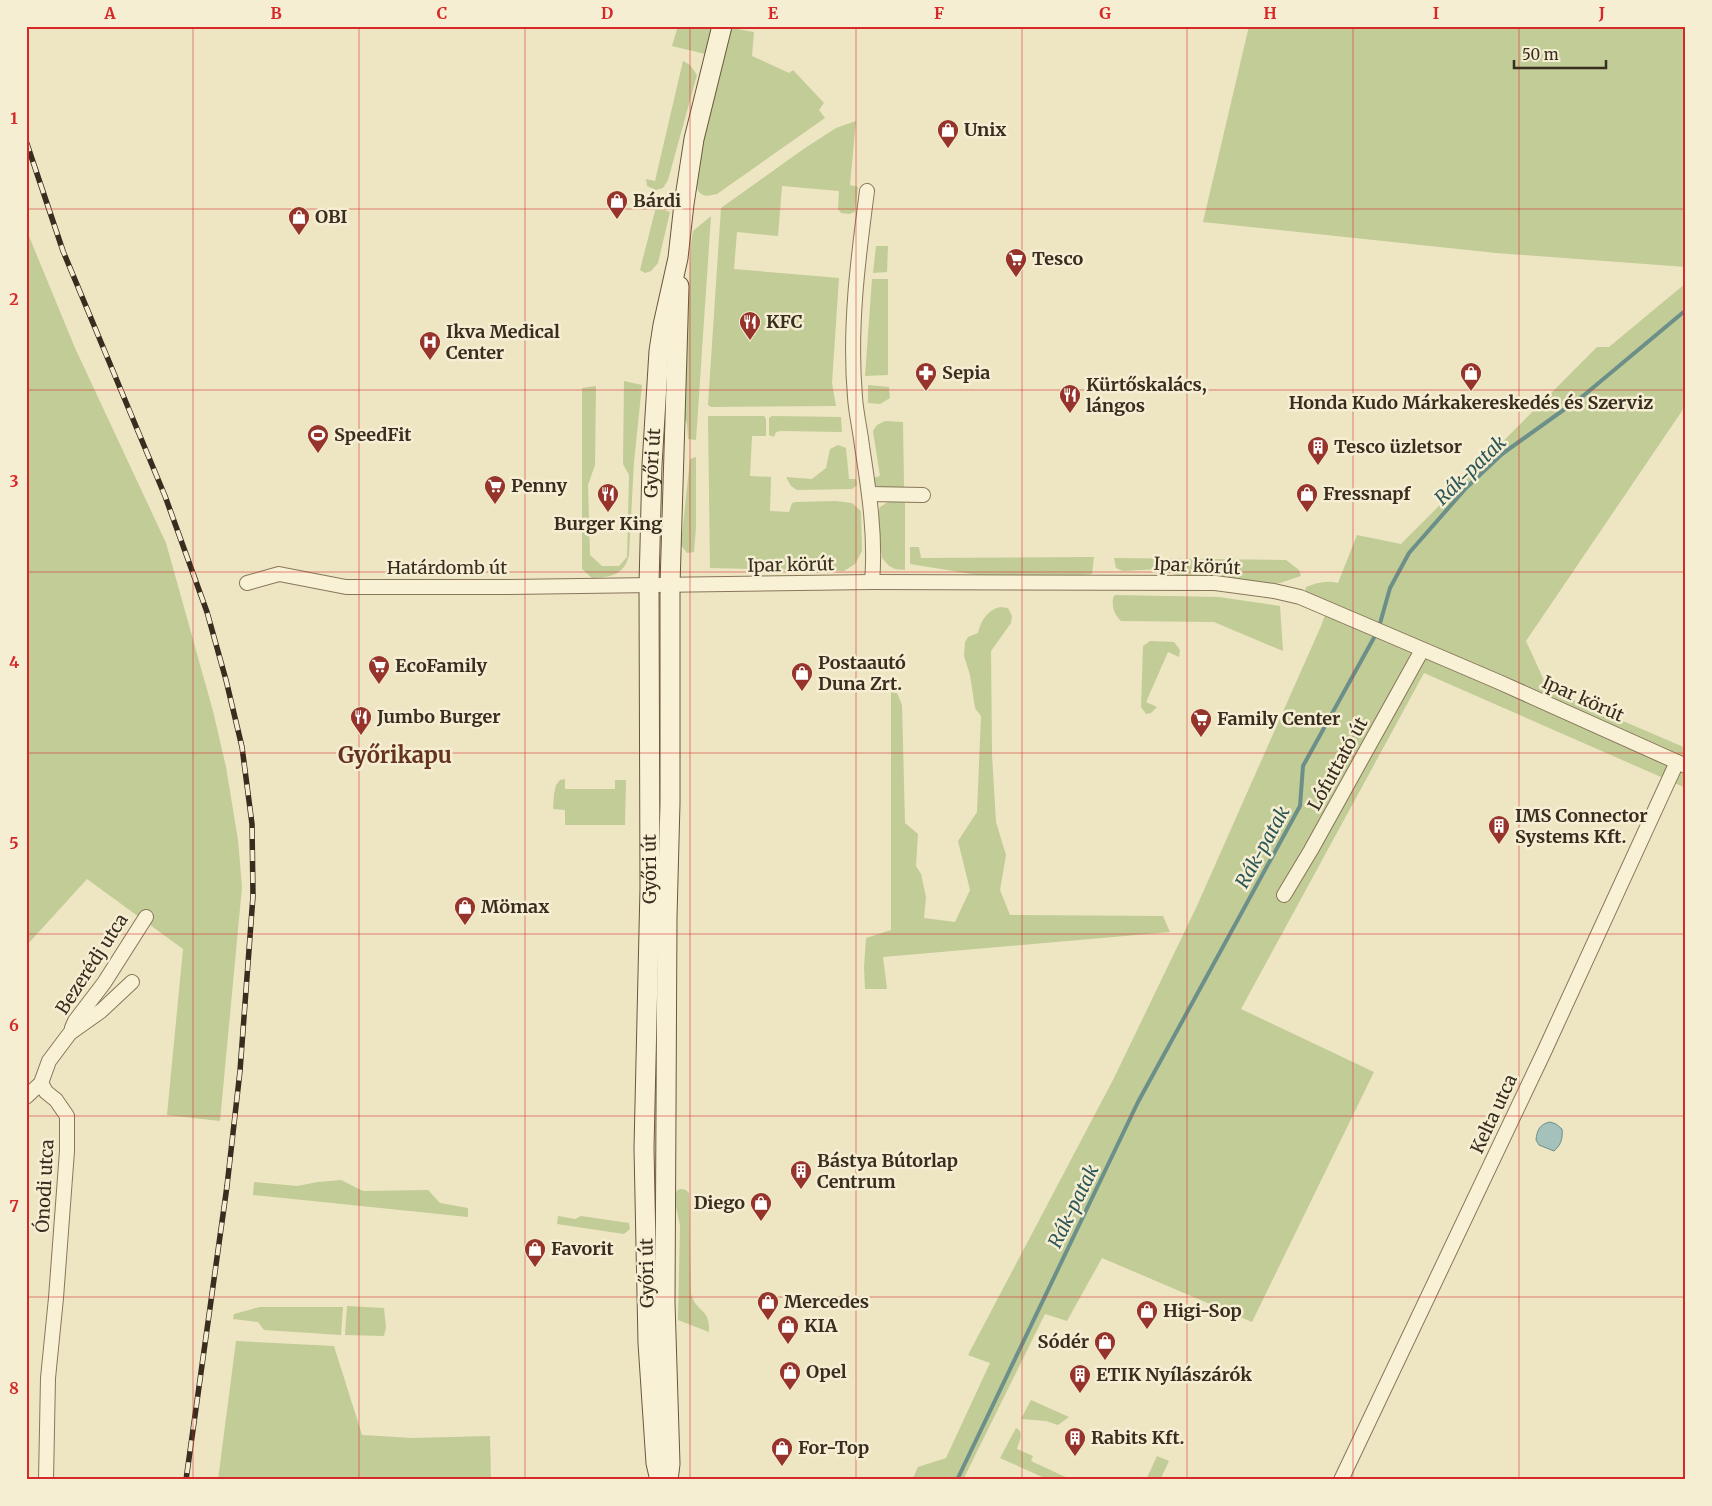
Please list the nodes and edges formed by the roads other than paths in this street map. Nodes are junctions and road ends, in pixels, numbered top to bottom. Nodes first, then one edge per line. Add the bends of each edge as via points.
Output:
1 (722, 26) edge
2 (867, 191) dead end
3 (678, 258) junction
4 (870, 494) junction
5 (923, 495) dead end
6 (872, 582) junction
7 (247, 583) dead end
8 (649, 585) junction
9 (670, 585) junction
10 (1422, 650) junction
11 (1681, 764) edge
12 (1284, 895) dead end
13 (146, 917) dead end
14 (132, 982) dead end
15 (70, 1033) junction
16 (41, 1083) junction
17 (26, 1097) edge
18 (46, 1480) edge
19 (660, 1480) edge
20 (668, 1480) edge
21 (1341, 1480) edge

1 - 3 main road, Győri út via 694,139
2 - 4 street via 856,286 853,362 856,410
3 - 8 main road, Győri út via 659,351
3 - 9 main road, Győri út via 680,295
4 - 5 street
4 - 6 street
6 - 9 street, Ipar körút
6 - 10 street, Ipar körút via 1215,583 1274,590 1300,597
7 - 8 street, Határdomb út via 279,574 346,587
8 - 9 street, Ipar körút
8 - 19 main road, Győri út via 650,888 644,1148 648,1342
9 - 20 main road, Győri út via 665,1304
10 - 11 street, Ipar körút
10 - 12 street, Lófuttató út
11 - 21 street, Kelta utca
13 - 15 street, Bezerédj utca
14 - 15 street, Bezerédj utca via 101,1011
15 - 16 street, Bezerédj utca via 49,1061
16 - 17 street, Bezerédj utca
16 - 18 street, Ónodi utca via 67,1116 67,1151 48,1378

